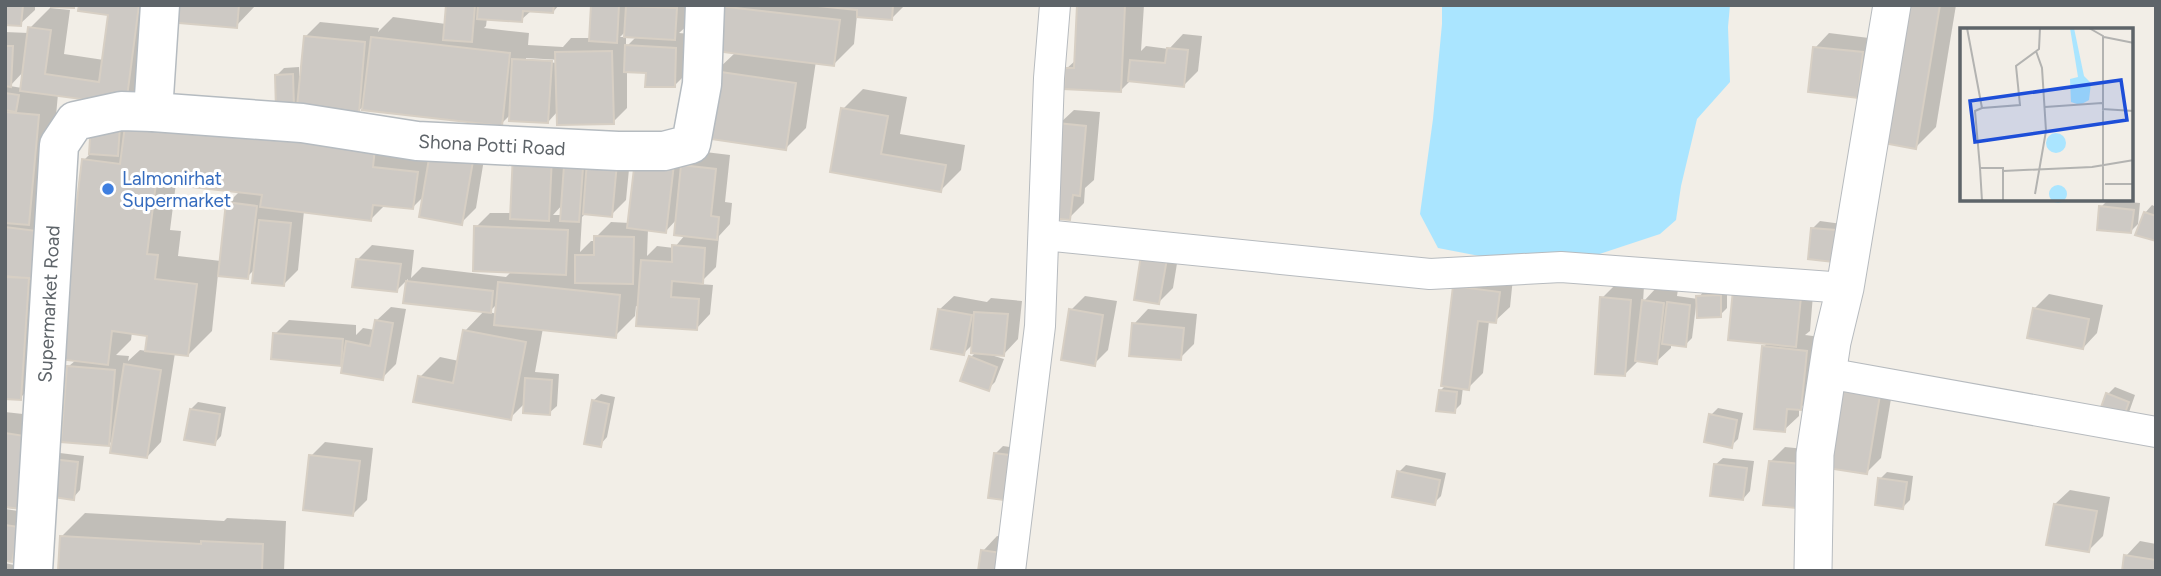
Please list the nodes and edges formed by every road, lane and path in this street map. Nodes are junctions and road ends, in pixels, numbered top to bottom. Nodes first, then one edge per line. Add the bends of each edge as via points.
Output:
1 (159, 5) edge
2 (705, 5) edge
3 (1055, 5) edge
4 (1892, 5) edge
5 (153, 112) junction
6 (1044, 235) junction
7 (1845, 288) junction
8 (1828, 373) junction
9 (2156, 432) edge
10 (33, 571) edge
11 (1010, 571) edge
12 (1814, 571) edge

1 - 5 main road
2 - 5 main road, Shona Potti Road via 702,84 691,144 664,151 417,141 302,123
3 - 6 street
4 - 7 street
5 - 10 main road, Supermarket Road via 121,111 75,121 59,145
6 - 7 street via 1430,274 1561,267
6 - 11 street via 1040,326
7 - 8 street
8 - 9 street
8 - 12 street via 1815,454

